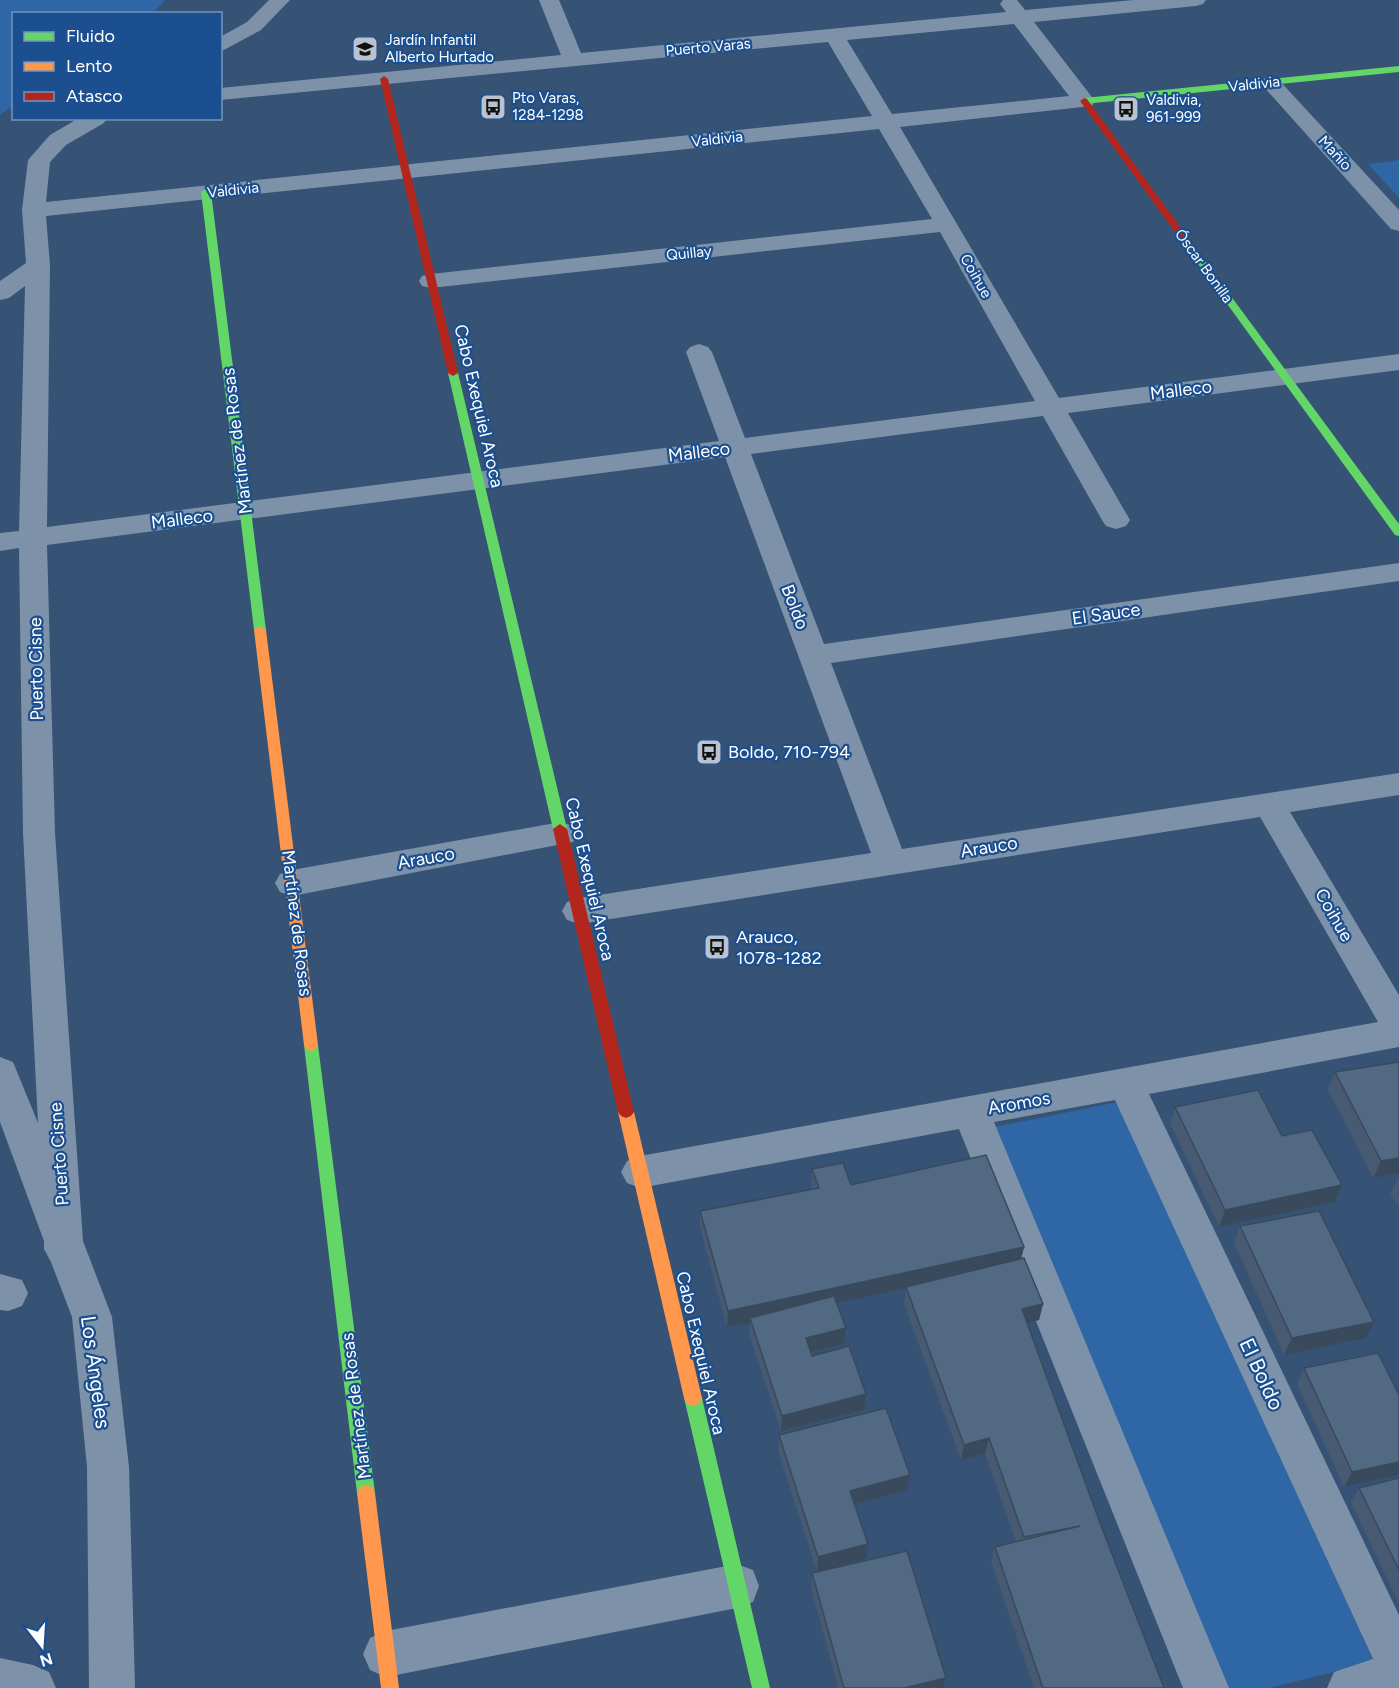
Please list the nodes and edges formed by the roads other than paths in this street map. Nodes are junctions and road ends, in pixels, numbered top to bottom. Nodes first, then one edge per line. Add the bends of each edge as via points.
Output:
1 (280, 0) edge
2 (549, 0) edge
3 (1007, 0) edge
4 (1196, 0) edge
5 (1020, 17) junction
6 (834, 34) junction
7 (222, 45) edge
8 (573, 60) junction
9 (1399, 69) edge
10 (384, 79) junction
11 (1271, 83) junction
12 (222, 94) edge
13 (1084, 101) junction
14 (93, 120) edge
15 (886, 122) junction
16 (405, 172) junction
17 (206, 192) junction
18 (34, 210) junction
19 (946, 224) junction
20 (1399, 224) edge
21 (38, 266) junction
22 (431, 281) junction
23 (0, 293) edge
24 (699, 352) dead end
25 (1399, 362) edge
26 (1285, 376) junction
27 (1051, 406) junction
28 (734, 447) junction
29 (478, 481) junction
30 (245, 510) junction
31 (1116, 520) dead end
32 (1399, 532) edge
33 (33, 538) junction
34 (0, 542) edge
35 (1399, 572) edge
36 (813, 656) junction
37 (1399, 784) edge
38 (1269, 804) junction
39 (561, 834) junction
40 (891, 862) junction
41 (292, 883) junction
42 (579, 911) junction
43 (1399, 1026) edge
44 (1399, 1033) edge
45 (0, 1072) edge
46 (1125, 1083) junction
47 (971, 1112) junction
48 (640, 1172) junction
49 (64, 1249) junction
50 (737, 1586) junction
51 (1399, 1665) edge
52 (388, 1671) edge
53 (1399, 1675) edge
54 (0, 1680) edge
55 (33, 1688) edge
56 (112, 1688) edge
57 (761, 1688) edge
58 (1206, 1688) edge
59 (1350, 1688) edge

1 - 7 street via 254,26
2 - 8 street
3 - 5 street, Óscar Bonilla
4 - 5 street, Puerto Varas
5 - 6 street, Puerto Varas
5 - 13 street, Óscar Bonilla
6 - 8 street, Puerto Varas
6 - 15 street, Coihue
8 - 10 street, Puerto Varas
9 - 11 street, Valdivia
10 - 12 street, Puerto Varas
10 - 16 street, Cabo Exequiel Aroca
11 - 13 street, Valdivia
11 - 20 street, Mañío
13 - 15 street, Valdivia
13 - 26 street, Óscar Bonilla
14 - 18 street, Puerto Cisne via 58,140 39,160
15 - 16 street, Valdivia
15 - 19 street, Coihue
16 - 17 street, Valdivia
16 - 22 street, Cabo Exequiel Aroca
17 - 18 street, Valdivia
17 - 30 street, Martínez de Rosas
18 - 21 street, Puerto Cisne
19 - 22 street, Quillay
19 - 27 street, Coihue
21 - 23 street
21 - 33 street, Puerto Cisne
22 - 29 street, Cabo Exequiel Aroca
24 - 28 street, Boldo
25 - 26 street, Malleco
26 - 27 street, Malleco
26 - 32 street, Óscar Bonilla
27 - 28 street, Malleco
27 - 31 street, Coihue
28 - 29 street, Malleco
28 - 36 street, Boldo
29 - 30 street, Malleco
29 - 39 street, Cabo Exequiel Aroca
30 - 33 street, Malleco
30 - 41 street, Martínez de Rosas
33 - 34 street, Malleco
33 - 49 street, Puerto Cisne via 39,833
35 - 36 street, El Sauce
36 - 40 street, Boldo
37 - 38 street, Arauco
38 - 40 street, Arauco
38 - 43 street, Coihue
39 - 41 street, Arauco
39 - 42 street, Cabo Exequiel Aroca
40 - 42 street, Arauco
41 - 52 street, Martínez de Rosas
42 - 48 street, Cabo Exequiel Aroca
44 - 46 street, Aromos
45 - 49 street, Los Ángeles
46 - 47 street, Aromos
46 - 51 street, El Boldo
47 - 48 street, Aromos
47 - 58 street
48 - 50 street, Cabo Exequiel Aroca
49 - 56 street, Los Ángeles via 92,1317 108,1467
50 - 52 street, Martínez de Rosas
50 - 57 street, Cabo Exequiel Aroca
53 - 59 street
54 - 55 street

